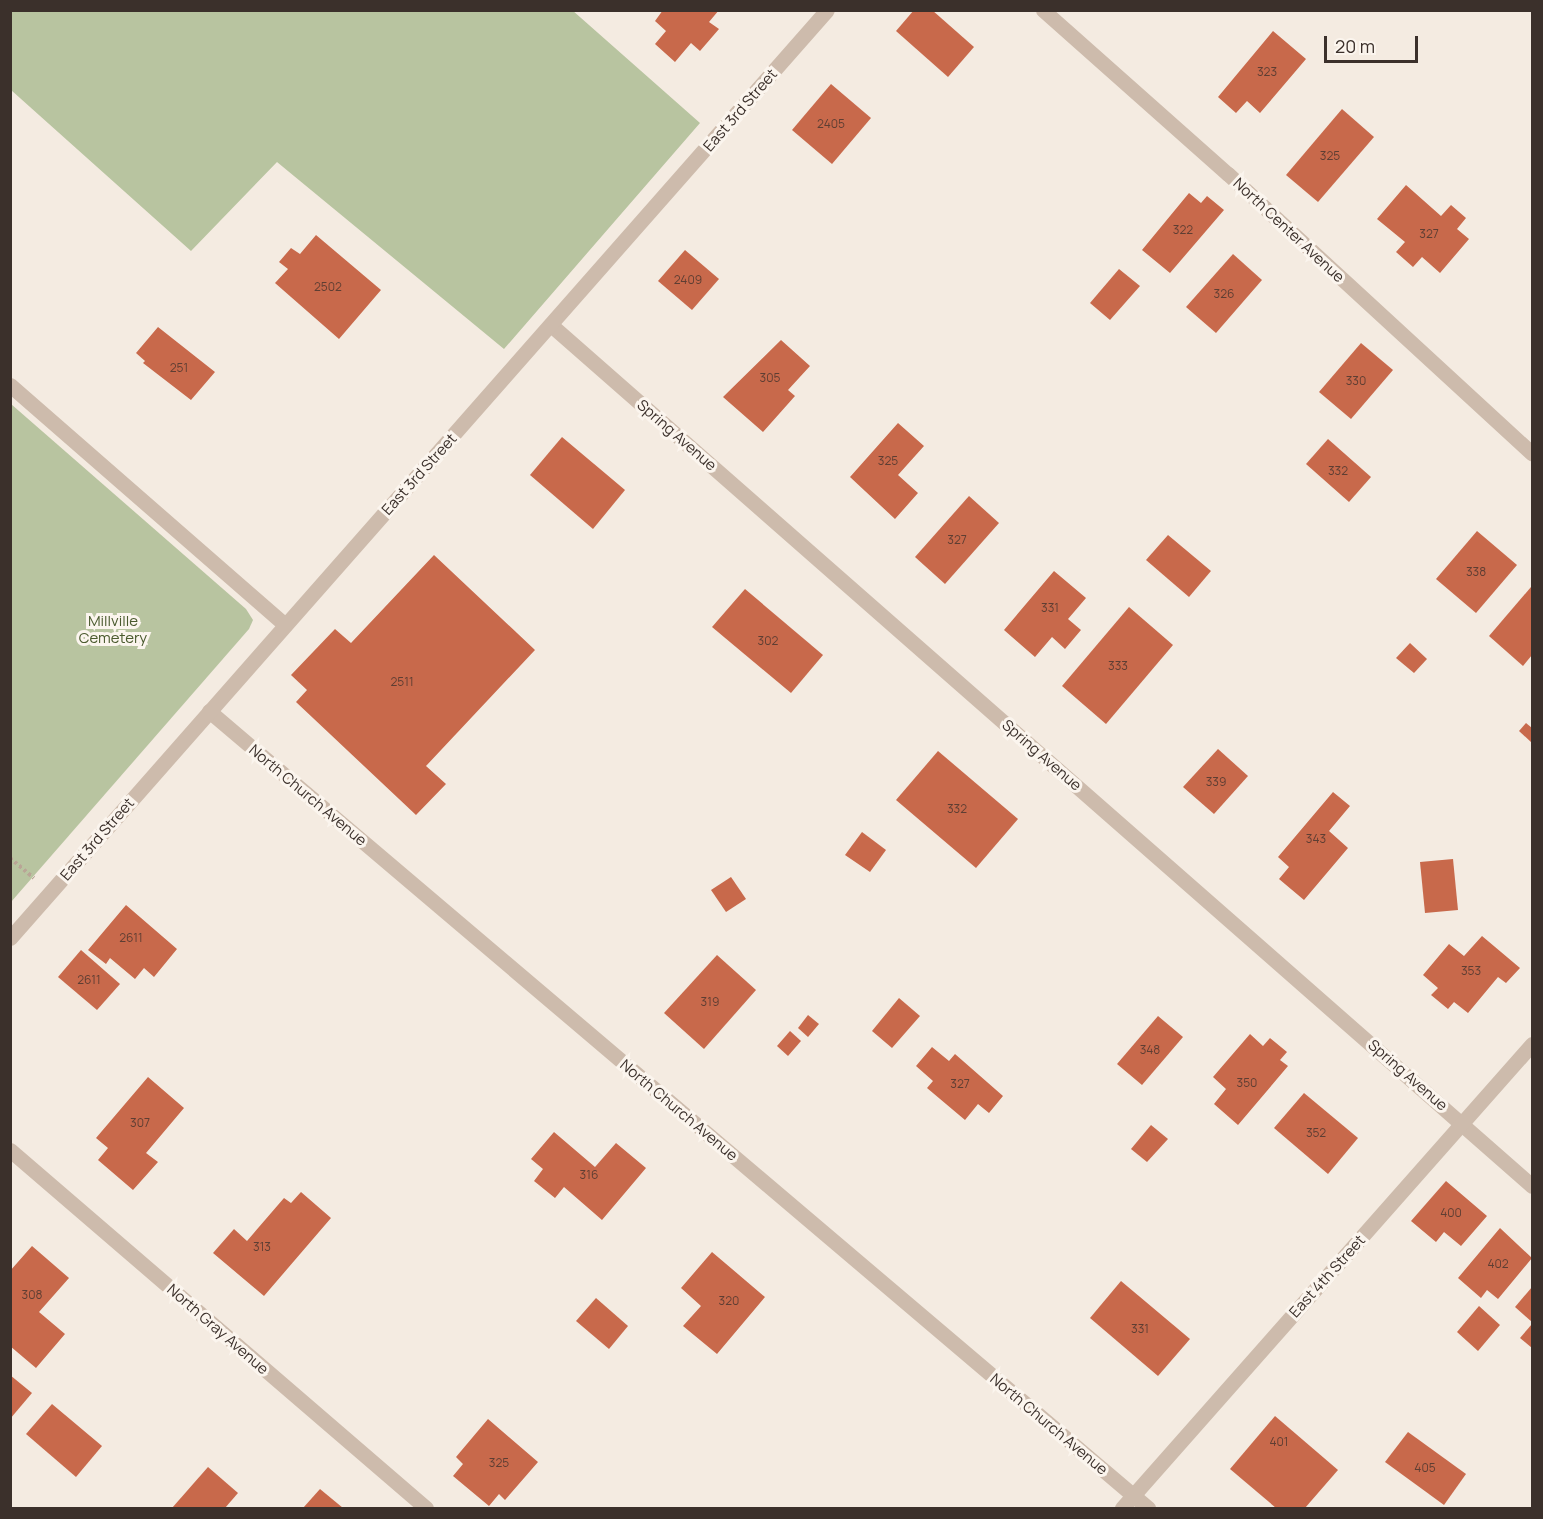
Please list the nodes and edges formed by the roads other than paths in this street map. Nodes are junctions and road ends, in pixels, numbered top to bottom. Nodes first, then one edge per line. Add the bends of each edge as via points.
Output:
1 (827, 10) edge
2 (1043, 10) edge
3 (551, 325) junction
4 (10, 385) edge
5 (1533, 454) edge
6 (285, 625) junction
7 (209, 711) junction
8 (10, 938) edge
9 (1533, 1044) edge
10 (1463, 1124) junction
11 (10, 1150) edge
12 (1533, 1186) edge
13 (1133, 1495) junction
14 (426, 1509) edge
15 (1122, 1509) edge
16 (1148, 1509) edge

1 - 3 street, East 3rd Street
2 - 5 street, North Center Avenue
3 - 6 street, East 3rd Street
3 - 10 street, Spring Avenue
4 - 6 street
6 - 7 street, East 3rd Street
7 - 8 street, East 3rd Street
7 - 13 street, North Church Avenue
9 - 10 street, East 4th Street
10 - 12 street, Spring Avenue
10 - 13 street, East 4th Street
11 - 14 street, North Gray Avenue
13 - 15 street, East 4th Street
13 - 16 street, North Church Avenue

